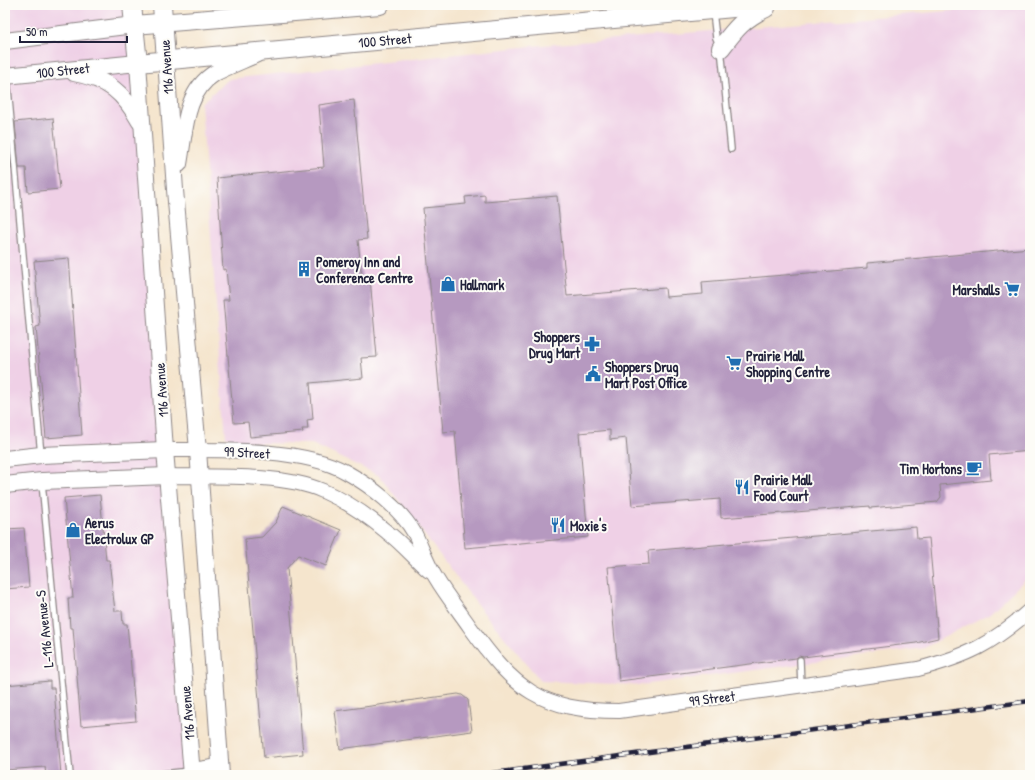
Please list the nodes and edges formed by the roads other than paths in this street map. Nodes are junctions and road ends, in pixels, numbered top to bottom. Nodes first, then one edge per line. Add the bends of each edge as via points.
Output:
1 (132, 5) edge
2 (162, 5) edge
3 (268, 5) edge
4 (380, 5) edge
5 (646, 5) edge
6 (766, 5) edge
7 (774, 5) edge
8 (715, 8) edge
9 (308, 12) junction
10 (589, 21) junction
11 (163, 23) junction
12 (134, 25) junction
13 (5, 41) edge
14 (721, 48) junction
15 (263, 52) junction
16 (166, 60) junction
17 (138, 63) junction
18 (57, 70) junction
19 (6, 76) edge
20 (143, 126) junction
21 (730, 149) dead end
22 (175, 190) junction
23 (165, 450) junction
24 (198, 450) junction
25 (41, 455) junction
26 (5, 459) edge
27 (167, 476) junction
28 (200, 477) junction
29 (42, 481) junction
30 (5, 486) edge
31 (435, 577) junction
32 (1030, 610) edge
33 (800, 660) dead end
34 (802, 686) junction
35 (220, 771) edge
36 (192, 773) edge
37 (70, 775) edge
38 (153, 775) edge

1 - 12 main road, 116 Avenue
2 - 11 main road, 116 Avenue
3 - 9 main road
4 - 9 main road
5 - 10 main road
6 - 8 main road, 100 Street
7 - 14 main road via 750,16 730,35
8 - 10 main road, 100 Street
8 - 14 lane via 716,38
9 - 11 main road
10 - 15 main road, 100 Street
11 - 12 main road
11 - 16 main road, 116 Avenue
12 - 13 main road
12 - 17 main road, 116 Avenue
14 - 21 lane
15 - 16 main road, 100 Street
15 - 22 main road via 215,73 196,90 189,109
16 - 17 main road, 100 Street
16 - 22 main road, 116 Avenue
17 - 18 main road, 100 Street
17 - 20 main road, 116 Avenue
18 - 19 main road, 100 Street
18 - 20 main road via 103,81 118,91 130,104
19 - 25 lane
20 - 23 main road, 116 Avenue
22 - 24 main road, 116 Avenue
23 - 24 street, 99 Street
23 - 25 main road, 99 Street
23 - 27 main road, 116 Avenue
24 - 28 main road, 116 Avenue
24 - 31 street, 99 Street via 301,457 345,471 380,496 402,517 414,533
25 - 26 main road, 99 Street
27 - 28 street, 99 Street
27 - 29 main road, 99 Street
27 - 36 main road, 116 Avenue
28 - 31 street, 99 Street via 270,479 302,484 322,491 389,532
28 - 35 main road, 116 Avenue
29 - 30 main road, 99 Street
29 - 37 lane, L-116 Avenue-S
31 - 34 street, 99 Street via 490,654 509,676 539,697 560,704 595,711 619,711
32 - 34 street, 99 Street via 992,641 960,657 918,669
33 - 34 lane
35 - 36 main road
36 - 38 lane

